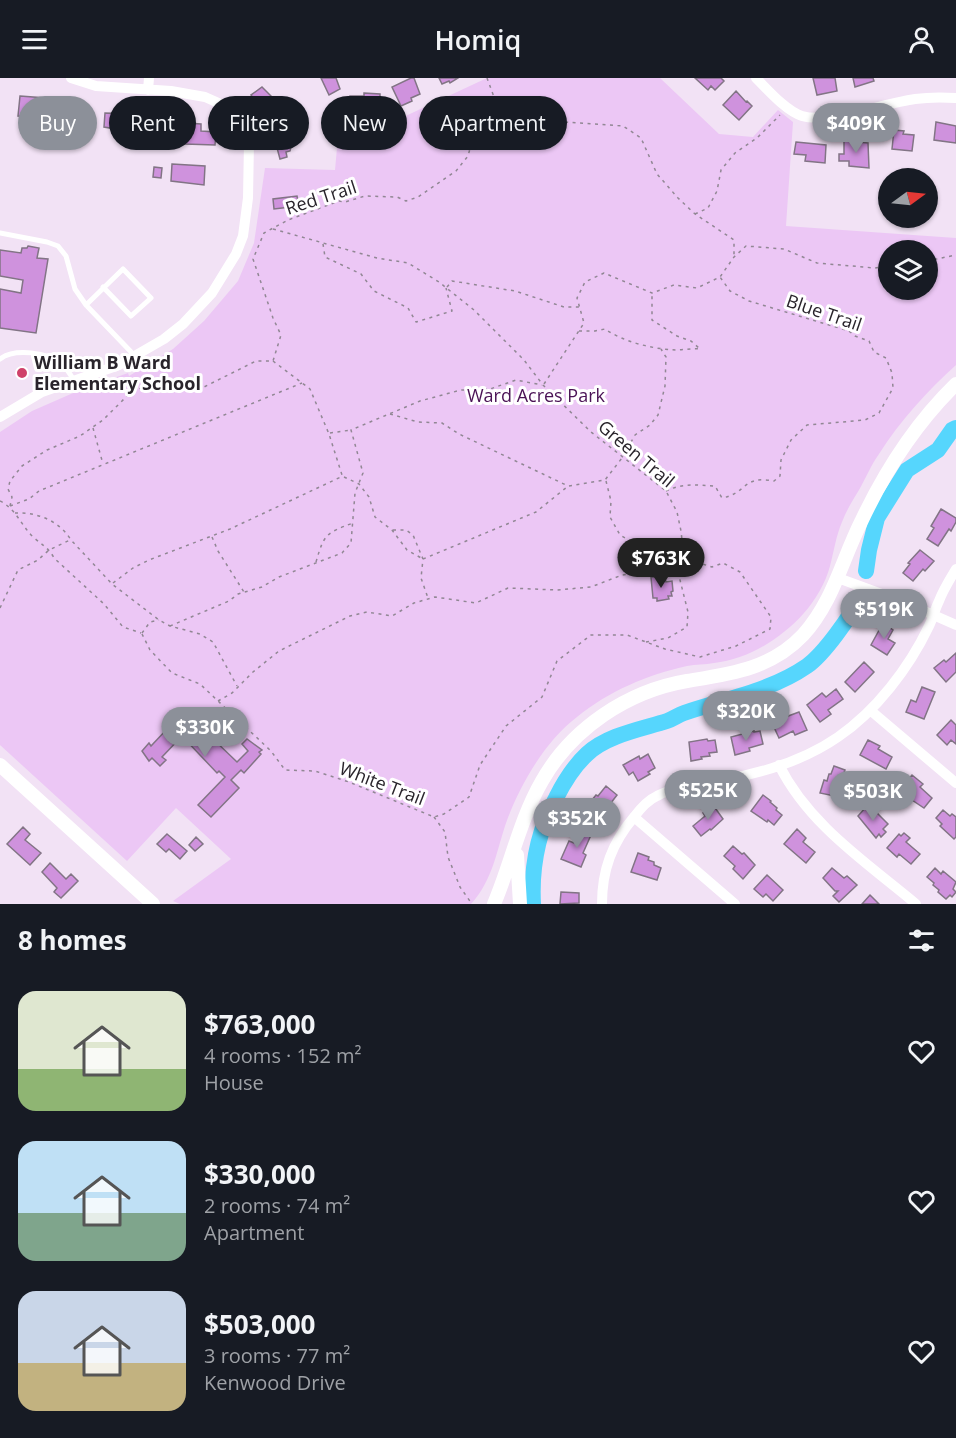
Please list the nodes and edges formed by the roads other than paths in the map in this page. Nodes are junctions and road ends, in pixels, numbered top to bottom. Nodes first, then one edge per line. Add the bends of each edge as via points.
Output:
1 (71, 78) edge
2 (149, 78) edge
3 (756, 78) edge
4 (148, 90) junction
5 (956, 98) edge
6 (0, 233) edge
7 (104, 287) junction
8 (86, 305) junction
9 (136, 357) junction
10 (0, 359) edge
11 (74, 380) junction
12 (956, 384) edge
13 (2, 411) edge
14 (956, 569) edge
15 (838, 578) junction
16 (933, 615) junction
17 (956, 625) edge
18 (870, 710) junction
19 (0, 765) edge
20 (779, 765) junction
21 (956, 783) edge
22 (634, 817) junction
23 (516, 846) junction
24 (497, 898) edge
25 (153, 904) edge
26 (487, 904) edge
27 (520, 904) edge
28 (602, 904) edge
29 (735, 904) edge
30 (916, 904) edge

1 - 4 street via 96,86
2 - 4 street
3 - 5 street via 800,116 820,119 914,99
4 - 9 street via 205,97 231,113 249,142 249,198 236,254 212,293 183,324
6 - 8 lane via 58,246 66,255 75,289
7 - 7 lane via 123,268 152,298 131,315
7 - 8 lane
8 - 9 lane
9 - 11 street
10 - 11 lane via 23,353 46,357 63,364
11 - 13 street
12 - 15 street via 922,421 886,473
14 - 16 street
15 - 16 street
15 - 23 street via 823,609 803,634 774,657 732,674 645,693 614,708 584,730 541,782
16 - 17 street
16 - 18 street via 916,650
18 - 20 street via 838,737
18 - 21 street
19 - 25 street
20 - 22 street via 657,796
20 - 30 street via 788,784 830,833
22 - 28 street via 610,851
22 - 29 street
23 - 24 street
23 - 27 street
24 - 26 street

